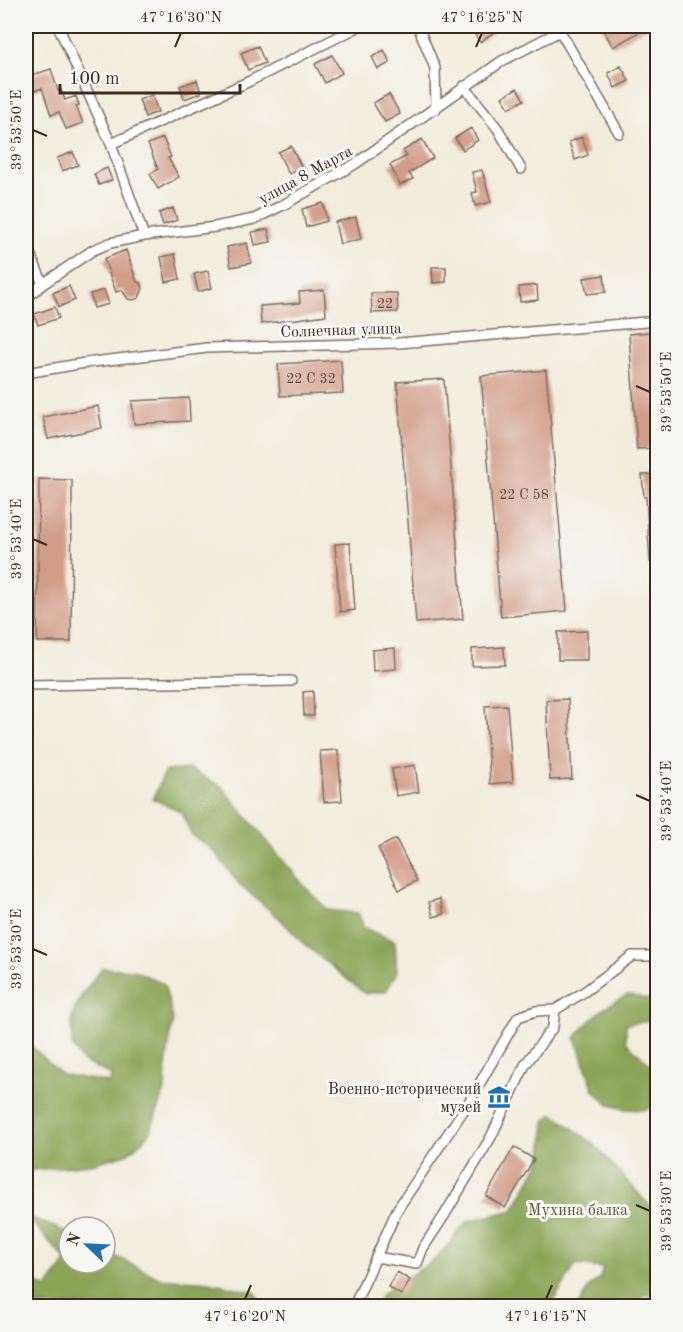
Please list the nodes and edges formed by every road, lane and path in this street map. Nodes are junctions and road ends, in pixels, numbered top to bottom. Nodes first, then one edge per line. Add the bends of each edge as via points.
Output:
1 (58, 26) edge
2 (360, 26) edge
3 (418, 26) edge
4 (464, 86) junction
5 (436, 109) junction
6 (619, 132) dead end
7 (111, 144) junction
8 (521, 169) dead end
9 (144, 236) junction
10 (26, 244) edge
11 (43, 284) junction
12 (26, 298) edge
13 (657, 321) edge
14 (26, 373) edge
15 (291, 681) dead end
16 (26, 685) edge
17 (657, 956) edge
18 (555, 1010) junction
19 (376, 1257) junction
20 (354, 1306) edge

1 - 7 street
2 - 7 street
3 - 5 street via 435,68
4 - 5 street, улица 8 Марта
4 - 6 street, улица 8 Марта via 560,31
4 - 8 street via 498,129
5 - 9 street, улица 8 Марта via 355,164 254,219
7 - 9 street
9 - 11 street, улица 8 Марта via 93,250
10 - 11 street
11 - 12 street, улица 8 Марта
13 - 14 street, Солнечная улица via 399,343 207,348
15 - 16 street
17 - 18 street via 632,957
18 - 19 street via 518,1017 469,1102 397,1210
18 - 19 street via 553,1027 525,1065 491,1137 417,1264
19 - 20 street

